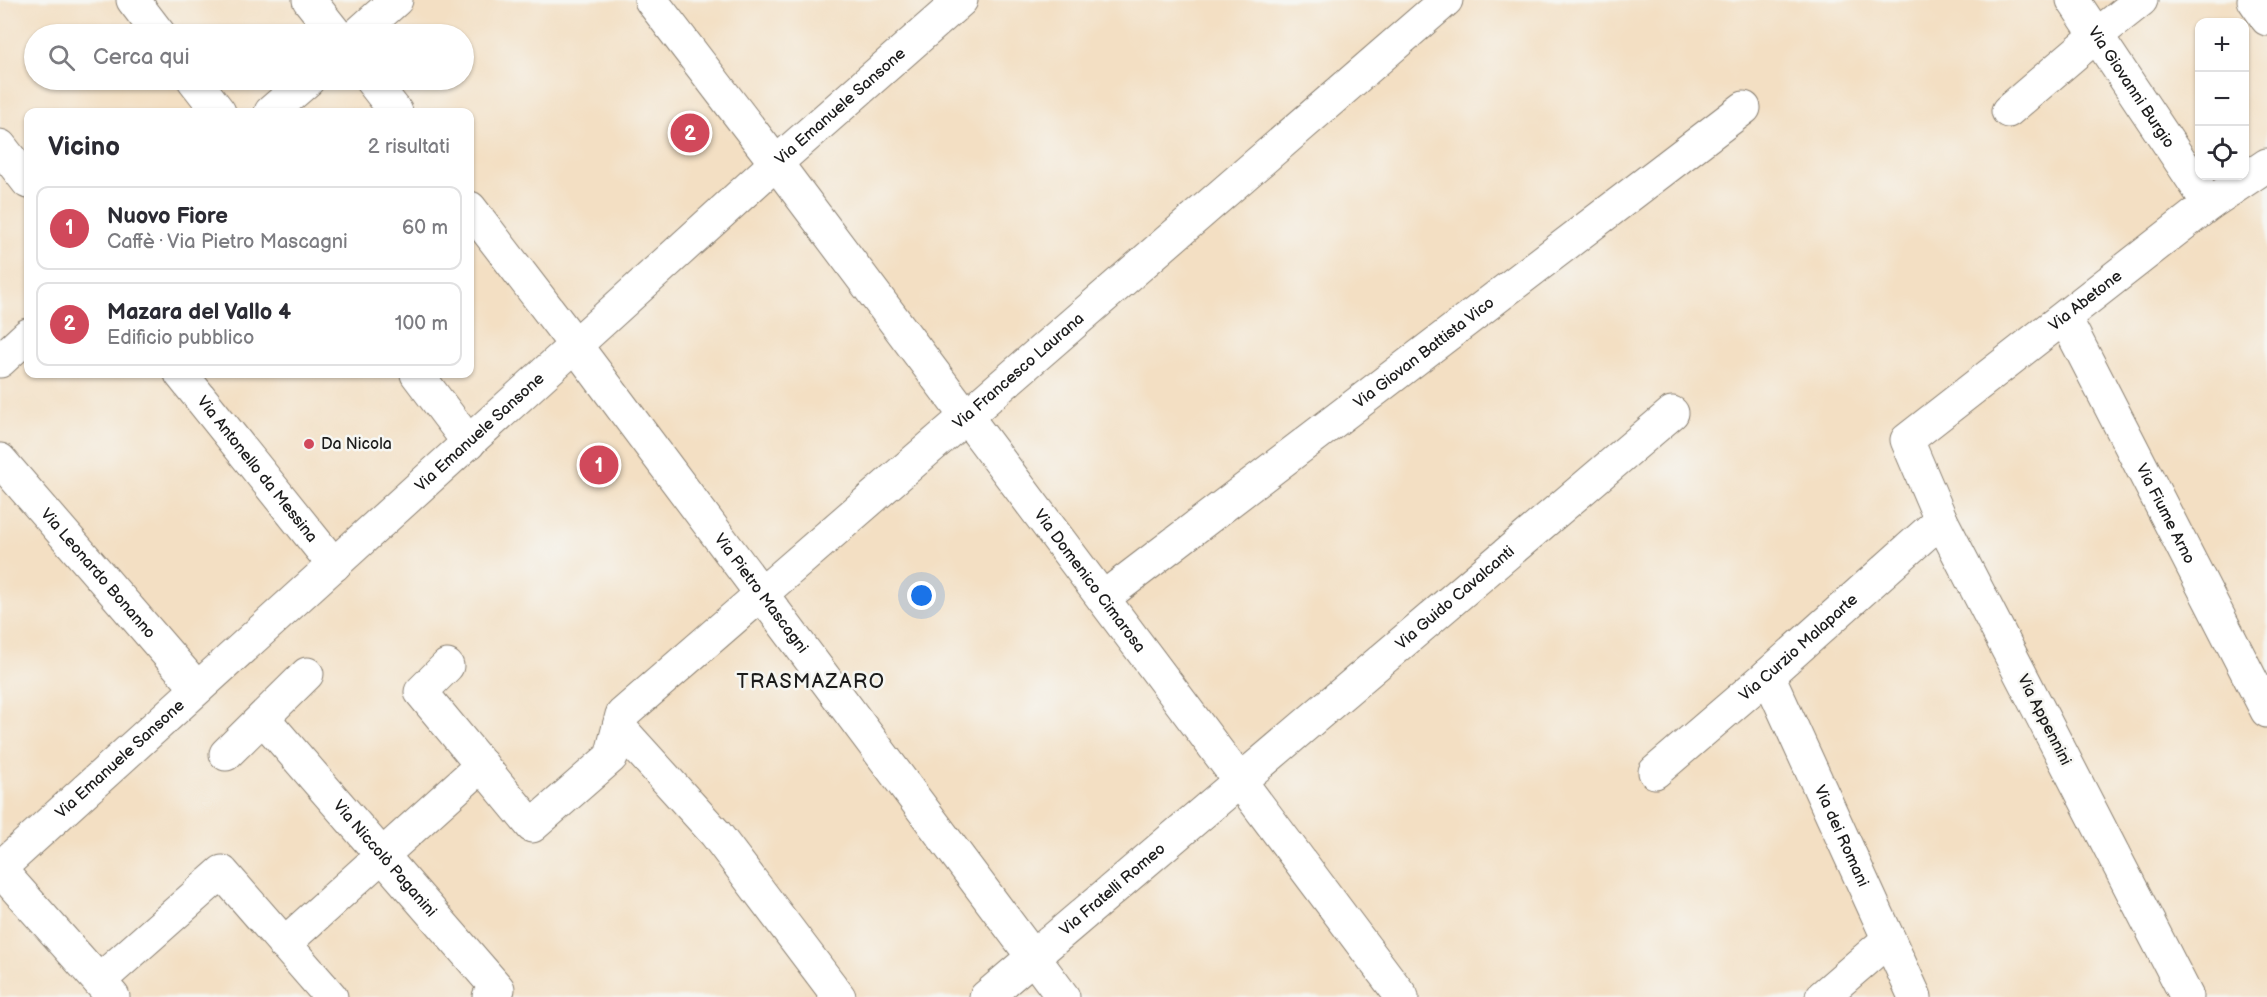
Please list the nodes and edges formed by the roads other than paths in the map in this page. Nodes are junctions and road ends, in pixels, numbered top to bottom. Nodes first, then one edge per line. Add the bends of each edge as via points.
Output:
1 (133, 0) edge
2 (309, 0) edge
3 (396, 0) edge
4 (651, 0) edge
5 (961, 0) edge
6 (1446, 0) edge
7 (2073, 0) edge
8 (2141, 0) edge
9 (2254, 0) edge
10 (2267, 19) edge
11 (151, 24) edge
12 (328, 24) edge
13 (369, 24) edge
14 (2097, 35) junction
15 (202, 90) edge
16 (296, 90) edge
17 (379, 90) edge
18 (216, 108) edge
19 (276, 108) edge
20 (393, 108) edge
21 (1744, 108) dead end
22 (2008, 111) dead end
23 (0, 146) edge
24 (776, 163) junction
25 (2266, 169) edge
26 (24, 177) edge
27 (2209, 204) junction
28 (474, 213) edge
29 (2065, 318) junction
30 (24, 339) edge
31 (576, 346) junction
32 (0, 362) edge
33 (183, 378) edge
34 (420, 378) edge
35 (1671, 412) dead end
36 (966, 417) junction
37 (1907, 440) joint
38 (469, 443) junction
39 (0, 460) edge
40 (1941, 520) junction
41 (334, 564) junction
42 (761, 594) junction
43 (1102, 598) junction
44 (447, 666) dead end
45 (307, 674) dead end
46 (1768, 675) junction
47 (197, 688) junction
48 (2267, 711) edge
49 (263, 718) junction
50 (615, 742) junction
51 (226, 754) dead end
52 (482, 765) junction
53 (1654, 772) dead end
54 (1240, 781) junction
55 (382, 855) junction
56 (0, 869) edge
57 (1889, 939) junction
58 (284, 944) junction
59 (1033, 957) junction
60 (106, 989) edge
61 (331, 997) edge
62 (489, 997) edge
63 (839, 997) edge
64 (986, 997) edge
65 (1063, 997) edge
66 (1402, 997) edge
67 (1822, 997) edge
68 (1915, 997) edge
69 (2187, 997) edge

1 - 11 street
2 - 12 street
3 - 13 street
4 - 24 street, Via Domenico Cimarosa
5 - 24 street, Via Emanuele Sansone
6 - 36 street, Via Francesco Laurana
7 - 14 street, Via Giovanni Burgio
8 - 14 street
9 - 10 street
14 - 22 street
14 - 27 street, Via Giovanni Burgio
15 - 18 street
16 - 19 street
17 - 20 street
21 - 43 street, Via Giovan Battista Vico
23 - 26 street
24 - 31 street, Via Emanuele Sansone
24 - 36 street, Via Domenico Cimarosa
25 - 27 street, Via Abetone
27 - 29 street, Via Abetone
28 - 31 street, Via Pietro Mascagni
29 - 37 street, Via Abetone
29 - 48 street, Via Fiume Arno
30 - 32 street
31 - 38 street, Via Emanuele Sansone
31 - 42 street, Via Pietro Mascagni
33 - 41 street, Via Antonello da Messina
34 - 38 street
35 - 54 street, Via Guido Cavalcanti
36 - 42 street, Via Francesco Laurana
36 - 43 street, Via Domenico Cimarosa
37 - 40 street, Via Appennini
38 - 41 street, Via Emanuele Sansone
39 - 47 street, Via Leonardo Bonanno
40 - 46 street, Via Curzio Malaparte
40 - 69 street, Via Appennini
41 - 47 street, Via Emanuele Sansone
42 - 50 street, Via Francesco Laurana via 622,715
42 - 59 street, Via Pietro Mascagni
43 - 54 street, Via Domenico Cimarosa
44 - 52 street via 421,692
45 - 49 street
46 - 53 street, Via Curzio Malaparte
46 - 57 street, Via dei Romani
47 - 56 street, Via Emanuele Sansone
49 - 51 street
49 - 55 street, Via Niccolò Paganini
50 - 52 street, Via Francesco Laurana via 532,826
50 - 63 street via 716,834
52 - 55 street
54 - 59 street, Via Fratelli Romeo
54 - 66 street, Via Domenico Cimarosa
55 - 58 street
55 - 62 street, Via Niccolò Paganini via 498,989
56 - 60 street
57 - 67 street
57 - 68 street, Via dei Romani
58 - 60 street via 222,872
58 - 61 street
59 - 64 street, Via Fratelli Romeo
59 - 65 street, Via Pietro Mascagni

